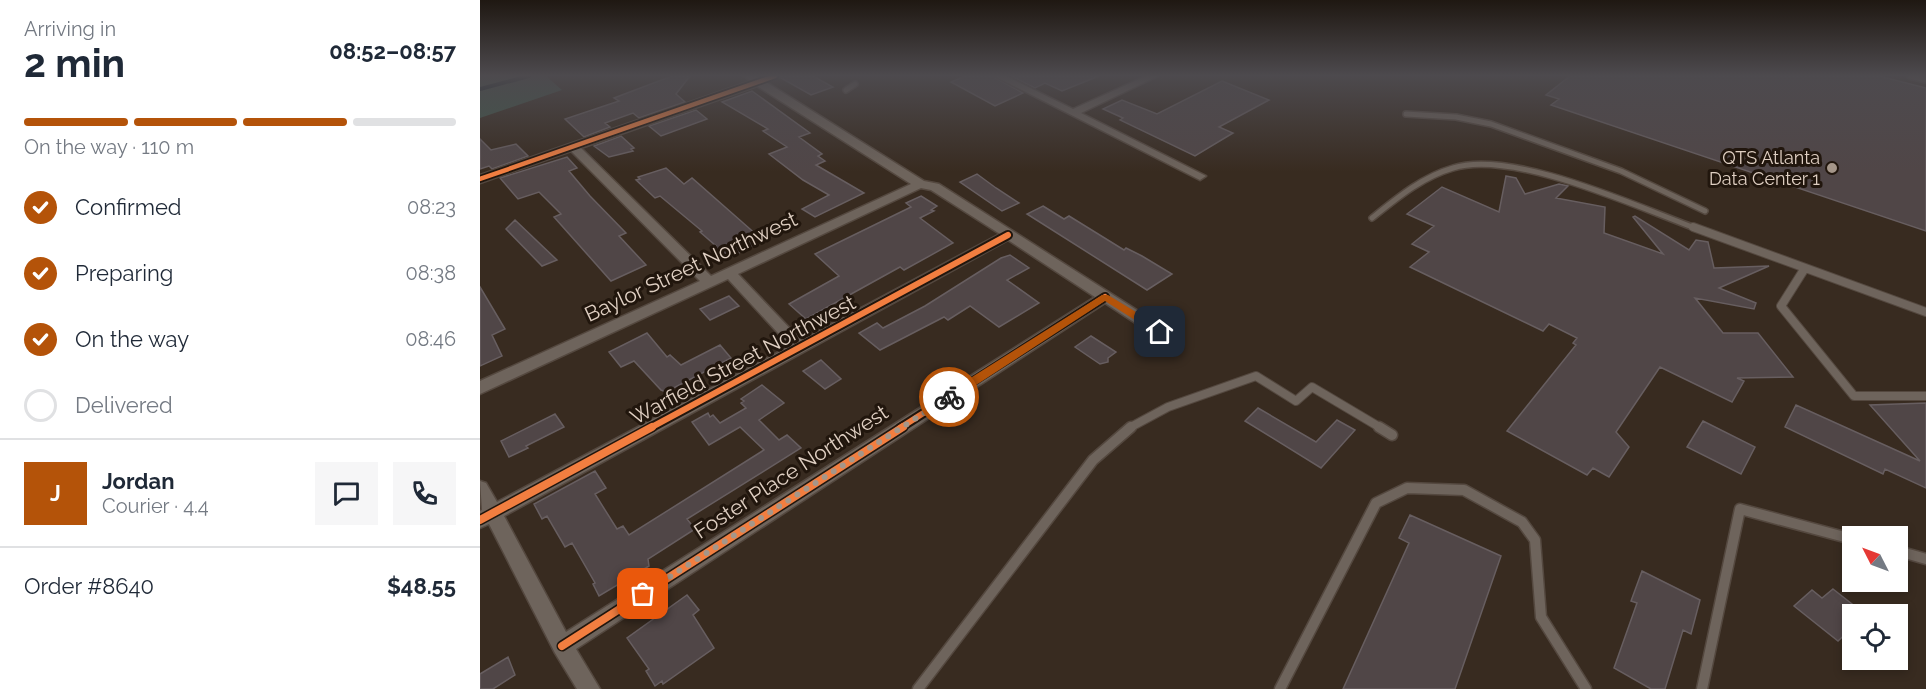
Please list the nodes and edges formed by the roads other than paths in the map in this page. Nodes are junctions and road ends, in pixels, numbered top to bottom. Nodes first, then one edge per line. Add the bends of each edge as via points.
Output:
1 (675, 108) edge
2 (800, 108) edge
3 (1063, 108) edge
4 (1083, 108) edge
5 (1073, 113) junction
6 (1406, 114) dead end
7 (573, 146) junction
8 (1200, 176) dead end
9 (480, 179) edge
10 (920, 184) junction
11 (1705, 211) dead end
12 (1372, 218) dead end
13 (1008, 235) junction
14 (1805, 268) junction
15 (729, 272) junction
16 (709, 282) junction
17 (1105, 297) junction
18 (1926, 312) edge
19 (1160, 332) dead end
20 (800, 348) junction
21 (480, 388) edge
22 (1926, 396) edge
23 (1392, 435) dead end
24 (480, 488) edge
25 (487, 517) edge
26 (1842, 536) edge
27 (1908, 554) edge
28 (1926, 559) edge
29 (562, 646) junction
30 (589, 689) edge
31 (918, 689) edge
32 (1280, 689) edge
33 (1586, 689) edge
34 (1702, 689) edge

1 - 7 street
2 - 10 street
3 - 5 street
4 - 5 street
5 - 8 street
6 - 11 lane via 1491,124 1621,171
7 - 9 street
7 - 16 street
10 - 13 street via 935,187
10 - 15 street, Baylor Street Northwest
12 - 14 lane via 1429,176 1468,164 1492,163 1552,176
13 - 17 street
13 - 20 street, Warfield Street Northwest
14 - 18 lane
14 - 22 lane via 1781,306 1854,396
15 - 16 street, Baylor Street Northwest
15 - 20 street
16 - 21 street, Baylor Street Northwest
17 - 19 street
17 - 29 street, Foster Place Northwest
20 - 25 street, Warfield Street Northwest
23 - 31 lane via 1312,387 1296,401 1256,376 1164,408 1132,424 1093,460
24 - 25 street
25 - 29 street
26 - 34 lane via 1740,509
27 - 28 lane
29 - 30 street
32 - 33 lane via 1376,503 1407,488 1464,490 1522,522 1535,540 1541,617

